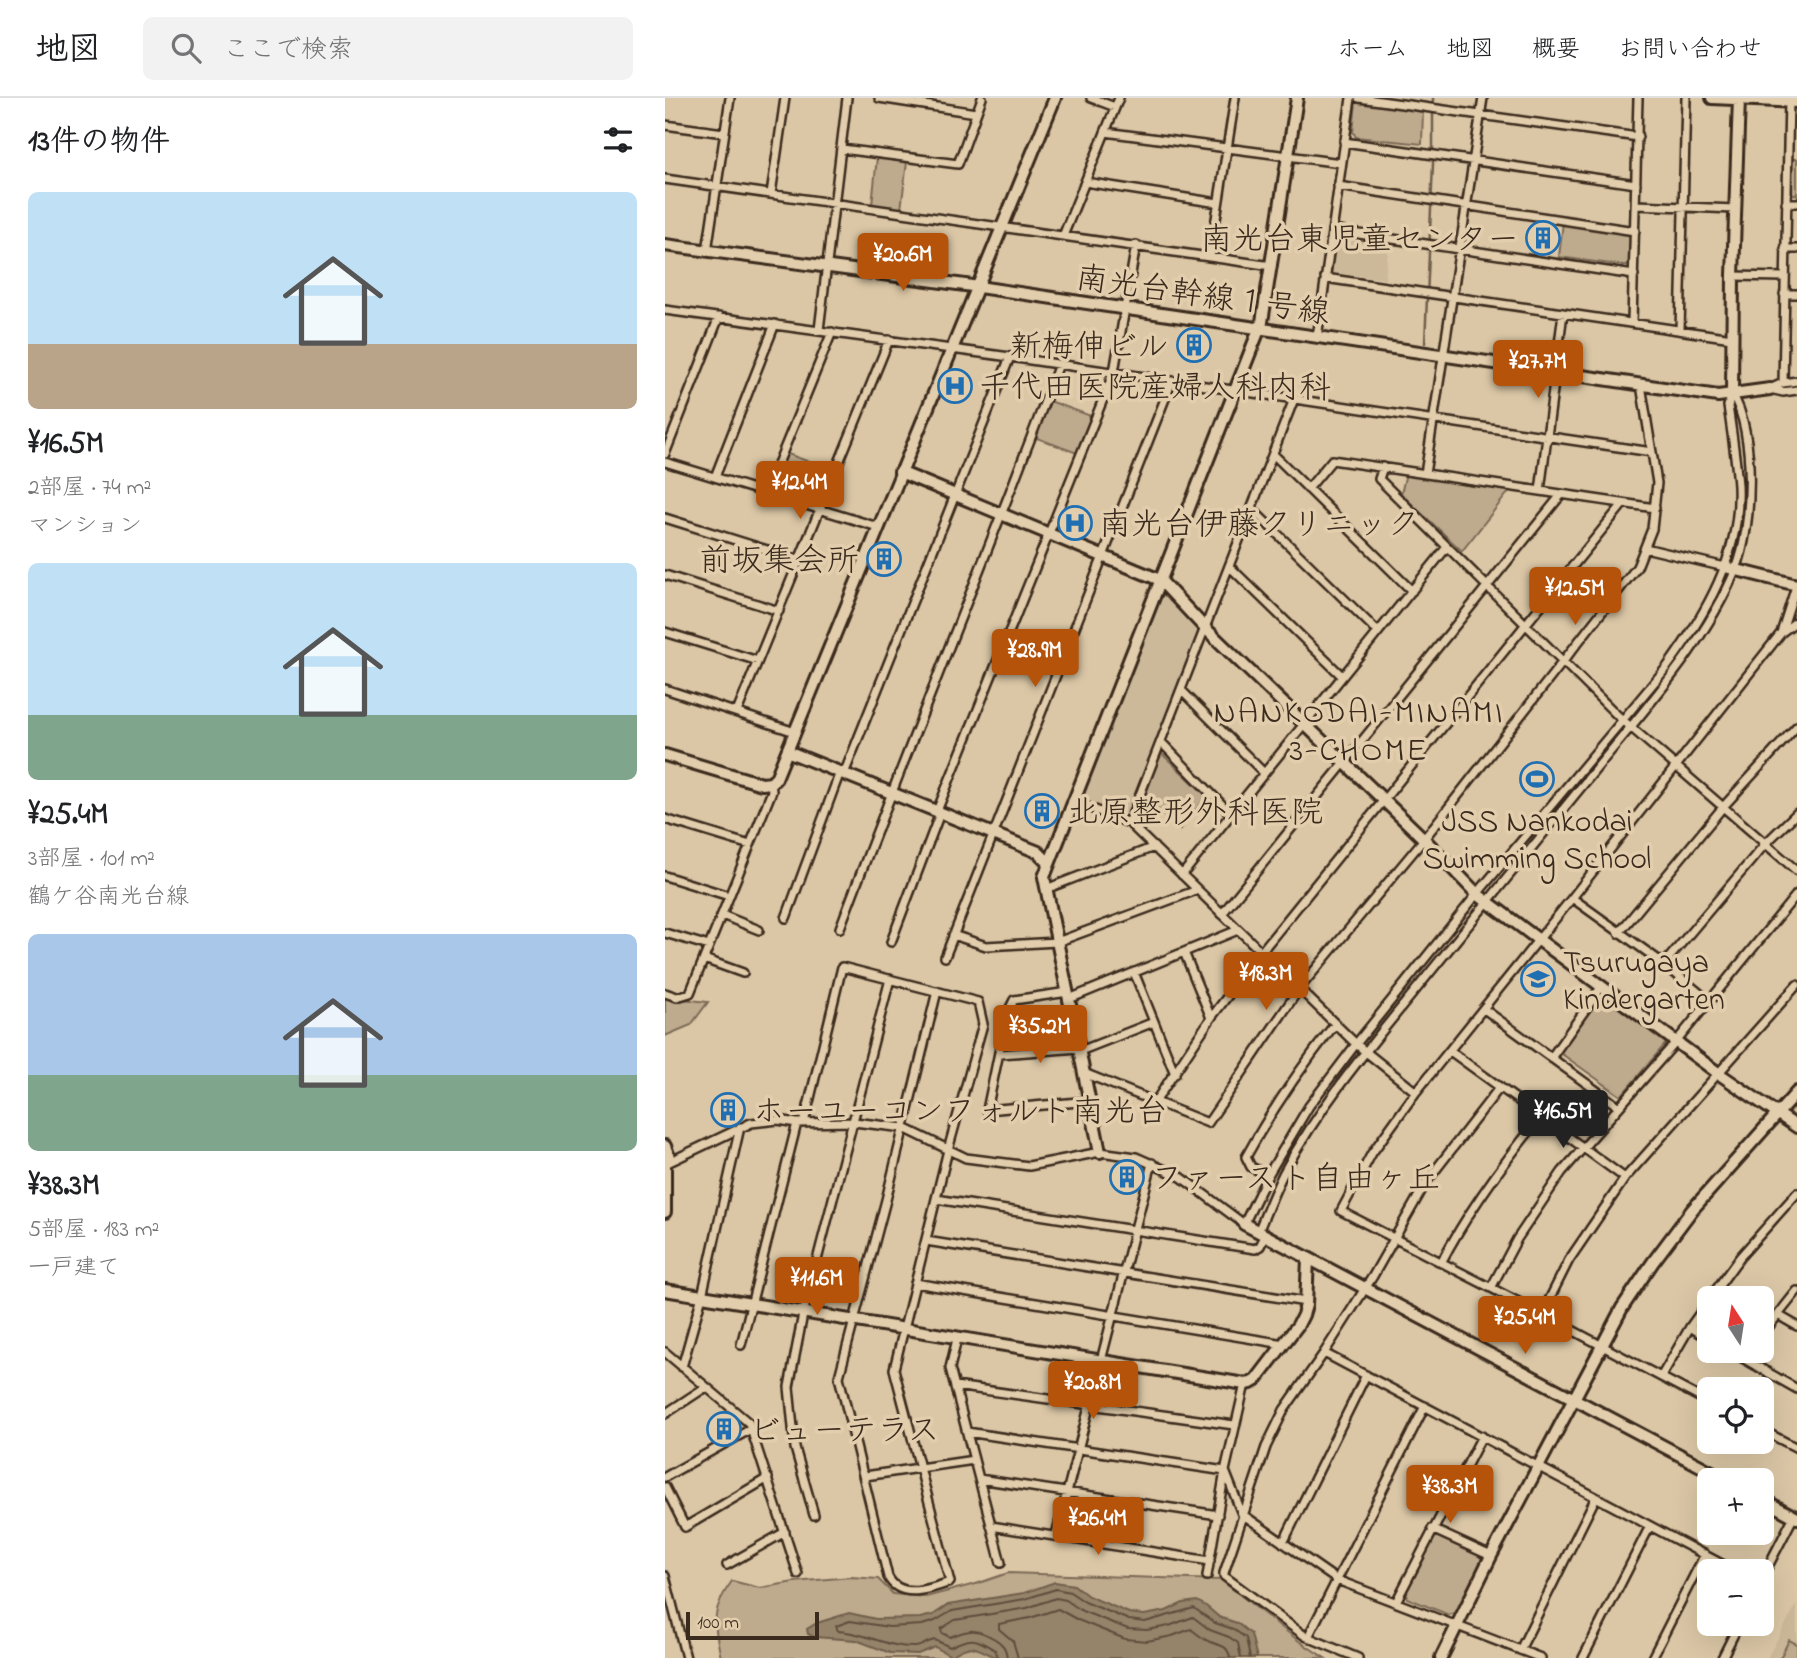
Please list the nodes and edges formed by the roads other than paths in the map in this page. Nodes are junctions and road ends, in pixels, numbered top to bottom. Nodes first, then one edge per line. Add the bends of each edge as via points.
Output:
1 (730, 98) edge
2 (785, 98) edge
3 (847, 98) edge
4 (879, 98) edge
5 (982, 98) edge
6 (1055, 98) edge
7 (1091, 98) edge
8 (1119, 98) edge
9 (1235, 98) edge
10 (1297, 98) edge
11 (1350, 98) edge
12 (1359, 98) edge
13 (1483, 98) edge
14 (1639, 98) edge
15 (1686, 98) edge
16 (1712, 98) edge
17 (1739, 99) edge
18 (1792, 100) edge
19 (1115, 107) junction
20 (976, 113) junction
21 (1481, 115) junction
22 (665, 125) edge
23 (1105, 132) junction
24 (724, 133) junction
25 (1638, 137) junction
26 (1345, 142) junction
27 (1227, 148) junction
28 (842, 149) junction
29 (1788, 155) junction
30 (1797, 155) edge
31 (1288, 156) junction
32 (1473, 160) junction
33 (1342, 163) junction
34 (665, 179) edge
35 (1085, 182) junction
36 (1636, 184) junction
37 (1338, 186) junction
38 (715, 187) junction
39 (771, 194) junction
40 (834, 203) junction
41 (1218, 203) junction
42 (1786, 203) junction
43 (1797, 203) edge
44 (1467, 205) junction
45 (1636, 205) junction
46 (1683, 207) junction
47 (1735, 209) junction
48 (1001, 227) junction
49 (1332, 230) junction
50 (1635, 231) junction
51 (1063, 236) junction
52 (665, 245) edge
53 (1136, 245) junction
54 (1460, 249) junction
55 (1785, 249) junction
56 (1797, 249) edge
57 (708, 251) junction
58 (1210, 257) junction
59 (1272, 266) junction
60 (826, 267) junction
61 (1634, 275) junction
62 (1733, 276) junction
63 (1784, 277) junction
64 (1325, 278) junction
65 (977, 287) junction
66 (1784, 294) junction
67 (1797, 294) edge
68 (1453, 297) junction
69 (1126, 309) junction
70 (665, 310) edge
71 (1563, 313) junction
72 (719, 317) junction
73 (1632, 323) junction
74 (775, 324) junction
75 (1259, 329) junction
76 (818, 330) junction
77 (1680, 330) junction
78 (832, 332) junction
79 (1317, 338) junction
80 (1732, 338) junction
81 (889, 340) junction
82 (950, 349) junction
83 (1444, 356) junction
84 (1010, 357) junction
85 (1059, 364) junction
86 (1114, 372) junction
87 (1556, 373) junction
88 (1172, 381) junction
89 (1797, 381) edge
90 (1783, 383) junction
91 (1641, 385) junction
92 (1770, 388) junction
93 (1235, 390) junction
94 (1797, 390) edge
95 (1732, 394) junction
96 (1294, 399) junction
97 (1434, 420) junction
98 (1548, 436) junction
99 (1652, 452) junction
100 (665, 454) edge
101 (1273, 454) junction
102 (665, 462) edge
103 (1383, 467) junction
104 (900, 472) junction
105 (1425, 474) junction
106 (715, 477) junction
107 (1308, 489) junction
108 (1541, 491) junction
109 (766, 493) junction
110 (956, 495) junction
111 (1561, 495) junction
112 (1623, 504) junction
113 (1655, 508) junction
114 (820, 509) junction
115 (1252, 509) junction
116 (1003, 514) junction
117 (665, 517) edge
118 (878, 527) junction
119 (1050, 534) junction
120 (1447, 547) junction
121 (1646, 548) junction
122 (1103, 556) junction
123 (799, 560) junction
124 (1229, 566) junction
125 (1730, 569) junction
126 (665, 575) edge
127 (1160, 580) junction
128 (1797, 584) edge
129 (1487, 586) junction
130 (1412, 591) junction
131 (779, 611) junction
132 (1797, 621) edge
133 (1526, 624) junction
134 (1205, 628) junction
135 (665, 632) edge
136 (1378, 632) junction
137 (1781, 633) junction
138 (758, 661) junction
139 (1565, 663) junction
140 (1342, 676) junction
141 (665, 689) edge
142 (1181, 690) junction
143 (737, 712) junction
144 (1623, 720) junction
145 (1304, 723) junction
146 (1797, 726) edge
147 (1630, 727) junction
148 (795, 732) junction
149 (1161, 742) junction
150 (787, 751) junction
151 (665, 755) edge
152 (1344, 762) junction
153 (1677, 767) junction
154 (842, 773) junction
155 (1264, 773) junction
156 (771, 783) junction
157 (891, 793) junction
158 (1383, 800) junction
159 (1072, 801) junction
160 (1723, 807) junction
161 (938, 812) junction
162 (1797, 813) edge
163 (1231, 814) junction
164 (665, 819) edge
165 (1129, 823) junction
166 (992, 833) junction
167 (1424, 839) junction
168 (1765, 844) junction
169 (750, 845) junction
170 (1154, 848) junction
171 (1048, 862) junction
172 (1797, 871) edge
173 (1182, 875) junction
174 (665, 876) edge
175 (1046, 889) junction
176 (1197, 890) junction
177 (1477, 894) junction
178 (1797, 894) edge
179 (729, 896) junction
180 (1572, 898) junction
181 (1487, 902) junction
182 (1222, 914) junction
183 (722, 915) junction
184 (786, 918) dead end
185 (840, 928) dead end
186 (759, 930) dead end
187 (1238, 930) junction
188 (665, 933) edge
189 (1619, 933) junction
190 (953, 935) junction
191 (1538, 939) junction
192 (891, 942) dead end
193 (1057, 942) junction
194 (709, 946) junction
195 (1184, 952) junction
196 (1261, 952) junction
197 (945, 957) dead end
198 (704, 959) junction
199 (1664, 964) junction
200 (1134, 972) junction
201 (743, 973) dead end
202 (890, 979) junction
203 (1797, 985) edge
204 (1602, 986) junction
205 (1299, 989) junction
206 (937, 991) junction
207 (665, 993) edge
208 (1068, 995) junction
209 (1709, 1001) junction
210 (1484, 1009) junction
211 (1211, 1018) junction
212 (1154, 1022) junction
213 (1335, 1024) junction
214 (1676, 1042) junction
215 (1356, 1044) junction
216 (1079, 1050) junction
217 (1450, 1051) junction
218 (1365, 1053) junction
219 (1000, 1054) junction
220 (1551, 1058) junction
221 (1084, 1073) junction
222 (1718, 1073) junction
223 (1175, 1074) junction
224 (1500, 1087) junction
225 (1416, 1092) junction
226 (1797, 1092) edge
227 (1090, 1101) junction
228 (1155, 1102) junction
229 (1619, 1107) junction
230 (1778, 1112) junction
231 (1541, 1117) junction
232 (854, 1122) junction
233 (800, 1123) junction
234 (740, 1127) junction
235 (1797, 1127) edge
236 (904, 1128) junction
237 (665, 1146) edge
238 (1584, 1148) junction
239 (948, 1150) junction
240 (1101, 1152) junction
241 (665, 1163) edge
242 (1152, 1163) junction
243 (1268, 1175) junction
244 (1625, 1178) junction
245 (1797, 1194) edge
246 (936, 1199) junction
247 (665, 1212) edge
248 (1244, 1224) junction
249 (1134, 1230) junction
250 (1261, 1234) junction
251 (1393, 1238) junction
252 (926, 1241) junction
253 (1308, 1259) junction
254 (1441, 1263) junction
255 (1123, 1272) junction
256 (915, 1283) junction
257 (1719, 1286) edge
258 (1491, 1288) junction
259 (1364, 1289) junction
260 (665, 1290) edge
261 (1797, 1291) edge
262 (702, 1296) junction
263 (1306, 1301) junction
264 (751, 1304) junction
265 (803, 1314) junction
266 (1542, 1314) junction
267 (1112, 1315) junction
268 (1778, 1315) junction
269 (1697, 1317) edge
270 (1775, 1319) edge
271 (853, 1322) junction
272 (1797, 1326) edge
273 (1690, 1327) junction
274 (903, 1329) junction
275 (1697, 1331) edge
276 (957, 1339) junction
277 (1284, 1343) junction
278 (741, 1345) dead end
279 (1601, 1345) junction
280 (665, 1352) edge
281 (1324, 1353) junction
282 (1101, 1362) junction
283 (1750, 1363) edge
284 (682, 1367) junction
285 (1366, 1376) junction
286 (1661, 1377) junction
287 (1245, 1384) junction
288 (955, 1386) junction
289 (706, 1387) junction
290 (1797, 1389) edge
291 (1697, 1396) edge
292 (1574, 1399) junction
293 (1089, 1406) junction
294 (1425, 1406) junction
295 (665, 1414) edge
296 (1234, 1425) junction
297 (751, 1429) junction
298 (967, 1432) junction
299 (1482, 1436) junction
300 (1774, 1436) edge
301 (1797, 1448) edge
302 (1078, 1449) junction
303 (974, 1460) junction
304 (1539, 1467) junction
305 (920, 1468) junction
306 (1704, 1468) edge
307 (1225, 1471) junction
308 (865, 1476) junction
309 (665, 1477) edge
310 (768, 1478) junction
311 (979, 1479) junction
312 (665, 1487) edge
313 (1067, 1492) junction
314 (1596, 1497) junction
315 (1774, 1506) edge
316 (1242, 1514) junction
317 (814, 1515) dead end
318 (1218, 1515) junction
319 (1795, 1517) edge
320 (1650, 1525) junction
321 (991, 1526) junction
322 (1432, 1529) junction
323 (785, 1532) junction
324 (1056, 1535) junction
325 (1283, 1543) junction
326 (1705, 1554) junction
327 (1491, 1556) junction
328 (1714, 1559) edge
329 (1772, 1559) edge
330 (1210, 1560) junction
331 (1001, 1563) dead end
332 (727, 1565) dead end
333 (798, 1574) dead end
334 (665, 1576) edge
335 (1207, 1576) dead end
336 (1337, 1580) junction
337 (1396, 1602) junction
338 (1457, 1626) junction
339 (1733, 1636) edge
340 (1308, 1637) junction
341 (1520, 1650) junction
342 (686, 1658) edge
343 (1358, 1658) edge
344 (1441, 1658) edge
345 (1541, 1658) edge
346 (1583, 1658) edge
347 (1652, 1658) edge
348 (1722, 1658) edge

1 - 24 street
2 - 39 street
3 - 28 street
4 - 20 street
5 - 20 street
6 - 48 street
7 - 19 street
8 - 19 street
9 - 27 street
10 - 31 street
11 - 26 street
12 - 21 street
13 - 21 street
14 - 25 street
15 - 46 street
16 - 17 street
17 - 18 street
17 - 47 street
18 - 29 street
19 - 23 street
20 - 28 street via 958,164
21 - 25 street
21 - 32 street
22 - 24 street
23 - 27 street
23 - 35 street
24 - 38 street
25 - 36 street
26 - 32 street
26 - 33 street
27 - 31 street
27 - 41 street
28 - 40 street
29 - 30 street
29 - 42 street
31 - 33 street
31 - 59 street
32 - 36 street
32 - 44 street
33 - 37 street
34 - 38 street
35 - 41 street
35 - 51 street
36 - 45 street
37 - 44 street
37 - 49 street
38 - 39 street
38 - 57 street
39 - 40 street
40 - 48 street
40 - 60 street
41 - 58 street
42 - 43 street
42 - 55 street
44 - 50 street
44 - 54 street
45 - 46 street
45 - 50 street
46 - 47 street
46 - 77 street
47 - 62 street
48 - 51 street
48 - 65 street
49 - 54 street
49 - 64 street
50 - 61 street
51 - 53 street
52 - 57 street, 南光台幹線１号線
53 - 58 street
53 - 69 street
54 - 61 street
54 - 68 street
55 - 56 street
55 - 63 street
57 - 60 street, 南光台幹線１号線
58 - 59 street
59 - 75 street
60 - 65 street, 南光台幹線１号線
60 - 76 street
61 - 73 street
62 - 63 street
62 - 80 street
63 - 66 street
64 - 68 street
64 - 79 street
65 - 69 street, 南光台幹線１号線
65 - 82 street
66 - 67 street
66 - 90 street
68 - 71 street
68 - 83 street
69 - 75 street, 南光台幹線１号線
69 - 86 street
70 - 72 street
71 - 73 street
71 - 87 street
72 - 74 street
72 - 100 street
73 - 77 street
74 - 76 street
74 - 106 street
75 - 79 street, 南光台幹線１号線
75 - 93 street
76 - 78 street
77 - 80 street
78 - 81 street
78 - 109 street
79 - 83 street, 南光台幹線１号線
80 - 95 street
81 - 82 street
81 - 114 street
82 - 84 street
82 - 104 street
83 - 87 street, 南光台幹線１号線
83 - 97 street
84 - 85 street
84 - 110 street
85 - 86 street
85 - 116 street
86 - 88 street
86 - 119 street
87 - 91 street, 南光台幹線１号線
87 - 98 street
88 - 93 street
88 - 122 street
89 - 90 street
90 - 92 street
91 - 95 street, 南光台幹線１号線 via 1718,397
91 - 99 street
92 - 94 street
92 - 95 street, 南光台幹線１号線
93 - 96 street
93 - 127 street
95 - 125 street via 1728,406 1737,499
95 - 125 street via 1740,406 1750,498 1748,526
96 - 97 street
96 - 101 street
97 - 98 street
97 - 105 street
98 - 99 street
98 - 108 street
99 - 113 street
101 - 107 street
101 - 115 street
102 - 106 street
103 - 105 street
103 - 107 street via 1332,460
103 - 120 street via 1379,479
104 - 110 street
104 - 118 street
105 - 108 street
106 - 109 street
107 - 130 street
108 - 111 street
109 - 114 street
110 - 116 street
110 - 154 street
111 - 112 street
111 - 129 street
112 - 113 street
112 - 133 street
113 - 121 street
114 - 118 street
114 - 123 street
115 - 124 street
115 - 136 street
116 - 119 street
116 - 157 street
117 - 123 street
118 - 148 street
119 - 122 street
119 - 161 street
120 - 129 street
120 - 130 street
121 - 125 street
121 - 139 street via 1626,584
122 - 127 street
122 - 166 street
123 - 131 street
124 - 134 street
124 - 140 street
125 - 128 street
125 - 144 street via 1691,635
125 - 147 street via 1696,640
126 - 131 street
127 - 134 street
127 - 159 street
128 - 137 street
129 - 133 street
129 - 152 street
130 - 136 street
131 - 138 street
132 - 137 street
133 - 139 street
133 - 158 street
134 - 142 street
134 - 145 street
135 - 138 street
136 - 140 street
137 - 153 street
138 - 143 street
139 - 144 street
139 - 167 street
140 - 145 street
141 - 143 street
142 - 149 street
142 - 155 street
143 - 148 street
144 - 147 street
144 - 177 street
145 - 152 street
145 - 155 street
146 - 160 street
147 - 153 street
147 - 181 street
148 - 150 street
149 - 163 street
149 - 165 street
150 - 154 street
150 - 156 street
151 - 156 street
152 - 158 street
152 - 182 street
153 - 160 street
153 - 180 street
154 - 157 street
154 - 184 street
155 - 163 street
156 - 169 street via 772,791
157 - 161 street
157 - 185 street
158 - 167 street
158 - 196 street
159 - 165 street
159 - 171 street
160 - 168 street
160 - 189 street
161 - 166 street
161 - 192 street
162 - 168 street
163 - 173 street
164 - 169 street
165 - 170 street
166 - 171 street via 1038,852
166 - 190 street
167 - 177 street
167 - 205 street
168 - 172 street
168 - 199 street
169 - 179 street
170 - 173 street
170 - 175 street
171 - 175 street
173 - 176 street
174 - 179 street
175 - 193 street
176 - 182 street
176 - 193 street
177 - 181 street
177 - 215 street
178 - 209 street
179 - 183 street
180 - 189 street
180 - 191 street
181 - 191 street
181 - 218 street
182 - 187 street
183 - 186 street
183 - 194 street
187 - 195 street
187 - 196 street
188 - 194 street
189 - 199 street
190 - 193 street via 986,946
190 - 197 street
191 - 204 street
191 - 210 street
193 - 208 street
194 - 198 street
195 - 200 street
195 - 211 street
196 - 205 street
196 - 211 street
198 - 201 street
198 - 207 street via 690,993 677,997
199 - 209 street
200 - 208 street
200 - 212 street
202 - 206 street
202 - 232 street
202 - 233 street via 842,967
203 - 222 street
204 - 214 street
204 - 220 street
205 - 213 street
205 - 228 street via 1207,1123
206 - 236 street
206 - 239 street via 978,1002 983,1024
208 - 216 street
208 - 219 street via 1014,1000
209 - 214 street
210 - 217 street
210 - 220 street
211 - 223 street
212 - 216 street
212 - 223 street
213 - 215 street
213 - 243 street via 1271,1112 1247,1157 1251,1167
214 - 222 street
214 - 229 street
215 - 218 street
215 - 243 street via 1309,1106
216 - 219 street
216 - 221 street
217 - 224 street
217 - 225 street
218 - 225 street
218 - 250 street via 1318,1116 1283,1175
219 - 227 street via 987,1110
220 - 229 street
221 - 227 street
221 - 228 street
222 - 230 street
222 - 244 street
223 - 228 street
224 - 231 street
224 - 251 street via 1427,1181
225 - 251 street via 1373,1153 1341,1211
226 - 230 street
227 - 240 street
229 - 238 street
230 - 235 street
230 - 279 street via 1692,1210
231 - 238 street
231 - 254 street via 1479,1197
232 - 233 street
232 - 236 street
232 - 265 street
233 - 234 street via 778,1120
233 - 264 street
234 - 241 street
234 - 262 street
236 - 239 street
236 - 271 street
237 - 241 street via 669,1157
238 - 244 street
238 - 258 street via 1540,1203
239 - 240 street via 966,1158 1029,1166
239 - 246 street
240 - 242 street
241 - 247 street
242 - 248 street via 1181,1177
242 - 249 street
243 - 248 street
244 - 266 street via 1569,1260
245 - 257 street
246 - 249 street
246 - 252 street
248 - 250 street
249 - 250 street via 1255,1248 1260,1246
249 - 255 street
250 - 253 street
251 - 254 street
251 - 259 street
252 - 255 street
252 - 256 street
253 - 259 street
253 - 263 street
254 - 258 street
255 - 263 street
255 - 267 street
256 - 267 street
256 - 274 street
258 - 266 street
259 - 281 street
259 - 292 street
260 - 262 street
261 - 268 street
262 - 264 street
262 - 284 street
263 - 277 street
264 - 265 street
264 - 278 street
265 - 271 street
265 - 317 street via 789,1387 795,1448
266 - 279 street
267 - 277 street
267 - 282 street
268 - 270 street
268 - 272 street
269 - 273 street
271 - 274 street
271 - 308 street via 839,1377
273 - 275 street
273 - 286 street
274 - 276 street
274 - 305 street via 894,1369
276 - 282 street
276 - 288 street via 950,1368
277 - 287 street via 1256,1380
279 - 286 street
279 - 292 street
280 - 284 street
281 - 285 street
281 - 316 street via 1283,1410
282 - 287 street
282 - 293 street
283 - 290 street
284 - 289 street
285 - 294 street
285 - 325 street
286 - 291 street
287 - 296 street
288 - 293 street
288 - 298 street
289 - 295 street
289 - 297 street
292 - 304 street
292 - 306 street
293 - 296 street
293 - 302 street
294 - 299 street
294 - 336 street
296 - 307 street
297 - 309 street
297 - 310 street
298 - 302 street
298 - 303 street
299 - 304 street
299 - 322 street
300 - 301 street
302 - 307 street
302 - 313 street
303 - 305 street
303 - 311 street
304 - 314 street
304 - 327 street
305 - 308 street
305 - 308 street via 950,1582 928,1591 890,1583
307 - 316 street
307 - 318 street
310 - 312 street via 685,1527
310 - 323 street
311 - 313 street
311 - 321 street
313 - 318 street
313 - 324 street
314 - 320 street
314 - 341 street
315 - 319 street
316 - 325 street
316 - 340 street via 1224,1576
318 - 330 street
319 - 329 street
320 - 326 street
320 - 346 street
321 - 324 street
321 - 331 street
322 - 327 street
322 - 337 street
323 - 332 street
323 - 333 street
324 - 330 street
325 - 336 street
326 - 328 street
326 - 347 street
327 - 338 street
330 - 335 street
334 - 342 street
336 - 337 street
336 - 340 street
337 - 338 street
338 - 341 street
338 - 344 street
339 - 348 street
340 - 343 street
341 - 345 street

